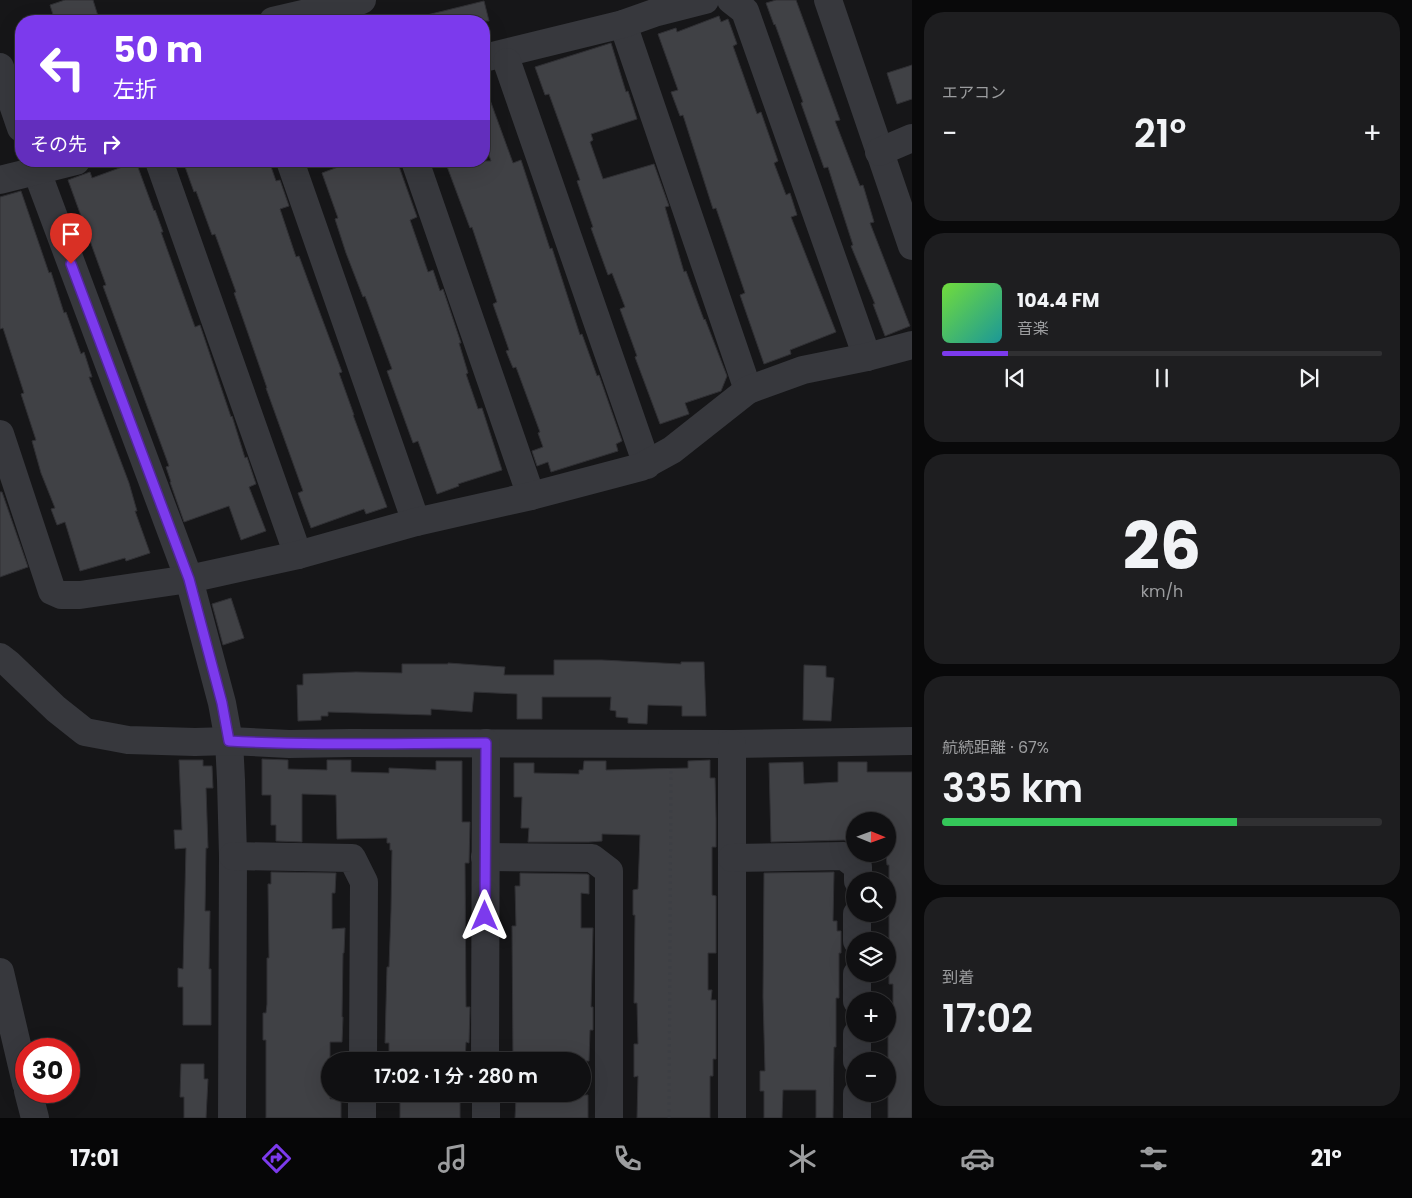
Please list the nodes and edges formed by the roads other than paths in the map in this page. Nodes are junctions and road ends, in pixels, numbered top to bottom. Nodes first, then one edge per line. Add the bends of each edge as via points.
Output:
1 (362, 0) edge
2 (705, 0) edge
3 (731, 0) edge
4 (828, 0) edge
5 (299, 15) edge
6 (366, 15) edge
7 (623, 24) junction
8 (495, 60) edge
9 (7, 80) edge
10 (15, 107) edge
11 (912, 138) edge
12 (879, 152) junction
13 (32, 167) edge
14 (35, 167) edge
15 (161, 167) edge
16 (292, 167) edge
17 (416, 167) edge
18 (0, 180) edge
19 (912, 246) edge
20 (912, 345) edge
21 (866, 357) junction
22 (748, 390) junction
23 (1, 440) edge
24 (647, 465) junction
25 (532, 496) junction
26 (416, 522) junction
27 (298, 555) junction
28 (189, 579) junction
29 (0, 657) edge
30 (229, 741) junction
31 (912, 741) edge
32 (486, 743) junction
33 (732, 744) junction
34 (233, 856) junction
35 (485, 858) junction
36 (732, 858) junction
37 (858, 872) edge
38 (0, 972) edge
39 (15, 1038) edge
40 (362, 1052) edge
41 (486, 1052) edge
42 (362, 1102) edge
43 (486, 1102) edge
44 (857, 1102) edge
45 (31, 1103) edge
46 (35, 1118) edge
47 (232, 1118) edge
48 (362, 1118) edge
49 (486, 1118) edge
50 (609, 1118) edge
51 (732, 1118) edge
52 (857, 1118) edge

1 - 5 street
1 - 6 street
2 - 7 street
3 - 21 street via 745,11
4 - 12 street
7 - 8 street
7 - 22 street
8 - 24 street
9 - 10 street
11 - 12 street
12 - 19 street
13 - 18 street
14 - 28 street
15 - 27 street
16 - 26 street
17 - 25 street
20 - 21 street
21 - 22 street via 803,370
22 - 24 street via 672,450
23 - 28 street via 52,591 61,595 80,595
24 - 25 street
25 - 26 street
26 - 27 street
27 - 28 street
28 - 30 street
29 - 30 street via 85,732 128,740
30 - 32 street via 289,744
30 - 34 street
31 - 33 street
32 - 33 street
32 - 35 street
33 - 36 street
34 - 40 street via 352,858 364,882
34 - 47 street
35 - 41 street
35 - 50 street via 592,858 609,871
36 - 37 street via 844,856 858,867
36 - 51 street
38 - 39 street
42 - 48 street
43 - 49 street
44 - 52 street
45 - 46 street

